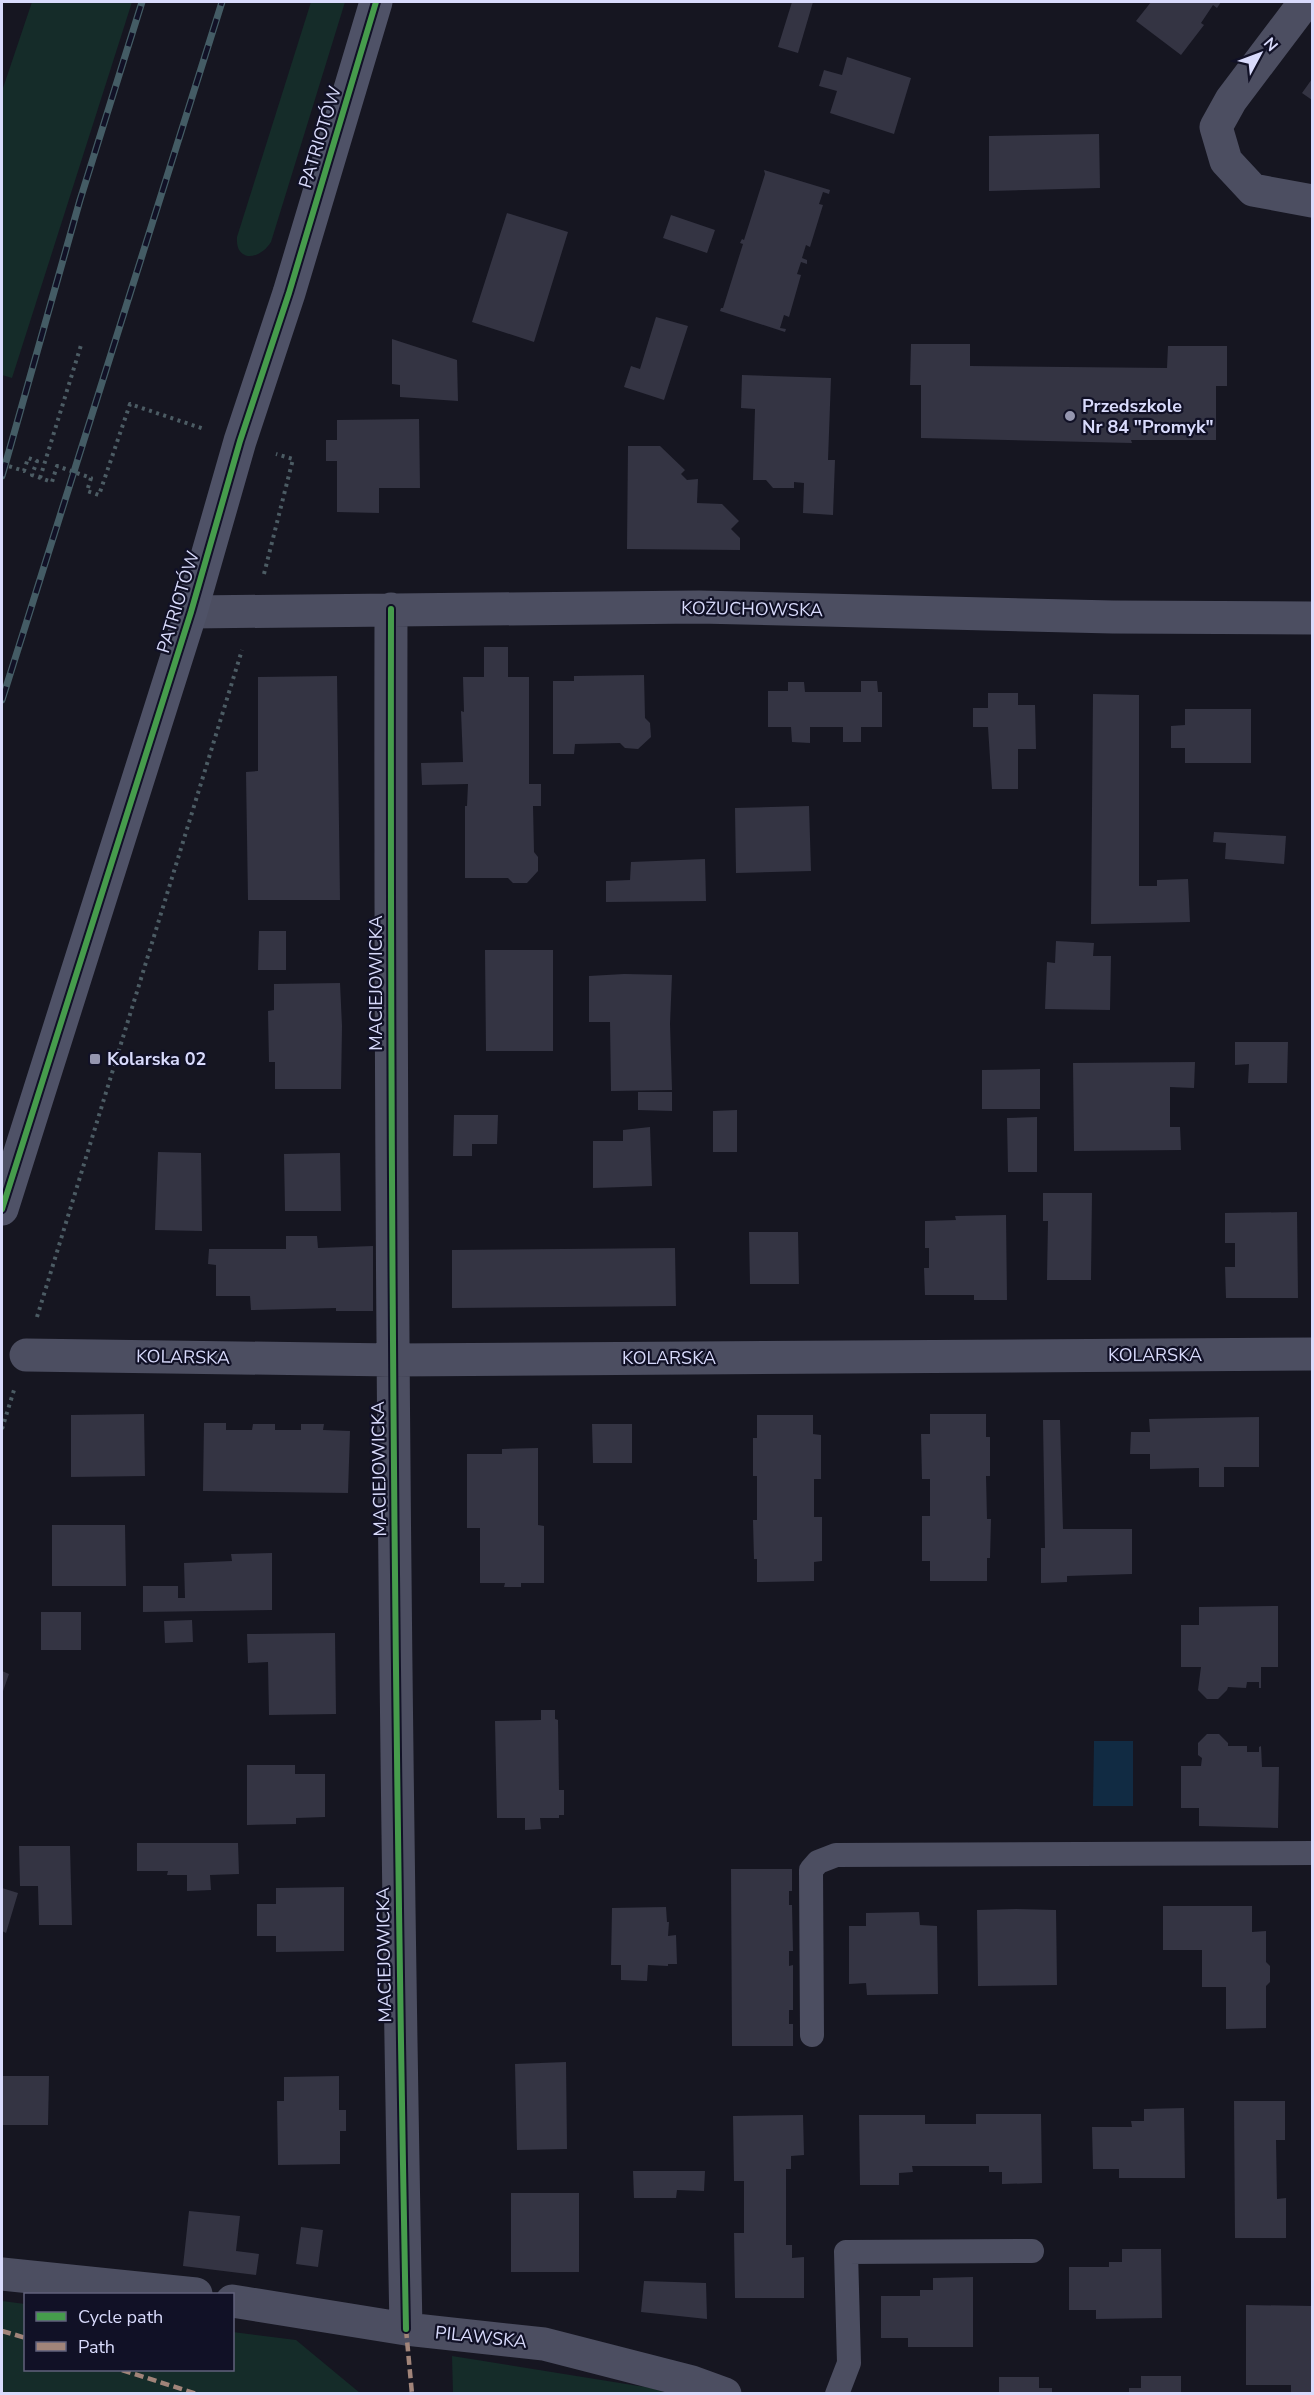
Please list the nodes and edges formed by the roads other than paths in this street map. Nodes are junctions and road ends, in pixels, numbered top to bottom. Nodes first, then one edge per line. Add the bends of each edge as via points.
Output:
1 (376, 2) edge
2 (1305, 2) edge
3 (1312, 201) edge
4 (391, 609) junction
5 (191, 612) junction
6 (1312, 618) edge
7 (2, 1209) edge
8 (1312, 1354) edge
9 (26, 1355) road end
10 (393, 1360) junction
11 (1312, 1853) edge
12 (812, 2035) dead end
13 (1032, 2251) dead end
14 (2, 2274) edge
15 (178, 2293) edge
16 (234, 2301) edge
17 (406, 2329) junction
18 (725, 2394) edge
19 (837, 2394) edge

1 - 5 main road, PATRIOTÓW
2 - 3 street via 1216,126 1226,161 1253,190
4 - 5 street, KOŻUCHOWSKA
4 - 6 street, KOŻUCHOWSKA via 699,607
4 - 10 street, MACIEJOWICKA
5 - 7 main road, PATRIOTÓW
8 - 10 street, KOLARSKA
9 - 10 street, KOLARSKA
10 - 17 street, MACIEJOWICKA
11 - 12 lane via 848,1854 826,1858 811,1870
13 - 19 lane via 846,2252 849,2363
14 - 15 street
16 - 17 street, PILAWSKA
17 - 18 street, PILAWSKA via 544,2343

